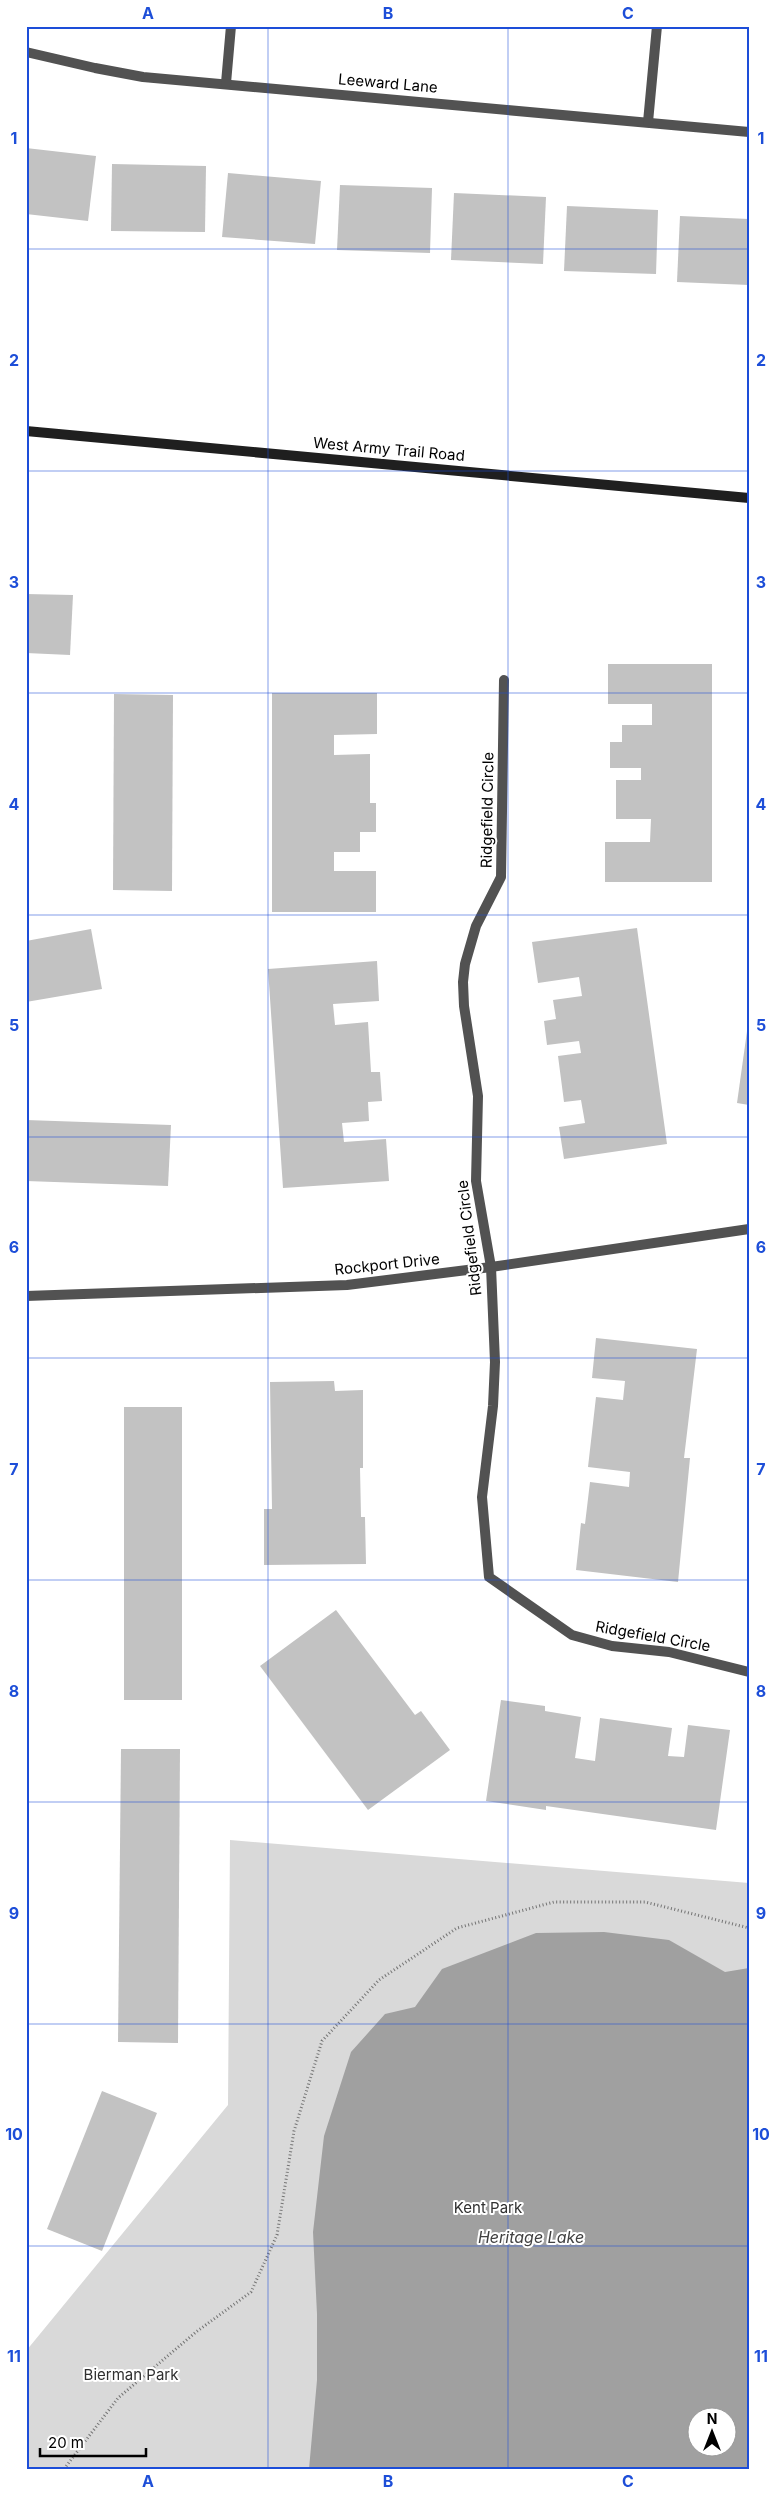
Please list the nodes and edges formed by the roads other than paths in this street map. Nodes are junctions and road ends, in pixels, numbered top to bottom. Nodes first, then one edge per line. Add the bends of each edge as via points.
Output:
1 (231, 26) edge
2 (657, 26) edge
3 (26, 52) edge
4 (226, 83) junction
5 (648, 122) junction
6 (749, 132) edge
7 (26, 431) edge
8 (749, 498) edge
9 (504, 680) dead end
10 (749, 1229) edge
11 (491, 1267) junction
12 (26, 1296) edge
13 (749, 1672) edge

1 - 4 street
2 - 5 street
3 - 4 street, Leeward Lane via 143,77
4 - 5 street, Leeward Lane
5 - 6 street, Leeward Lane
7 - 8 main road, West Army Trail Road
9 - 11 street, Ridgefield Circle via 501,877 476,926 463,982 478,1096 476,1181
10 - 11 street, Rockport Drive
11 - 12 street, Rockport Drive via 347,1285
11 - 13 street, Ridgefield Circle via 493,1406 482,1497 489,1577 572,1635 612,1646 669,1652

